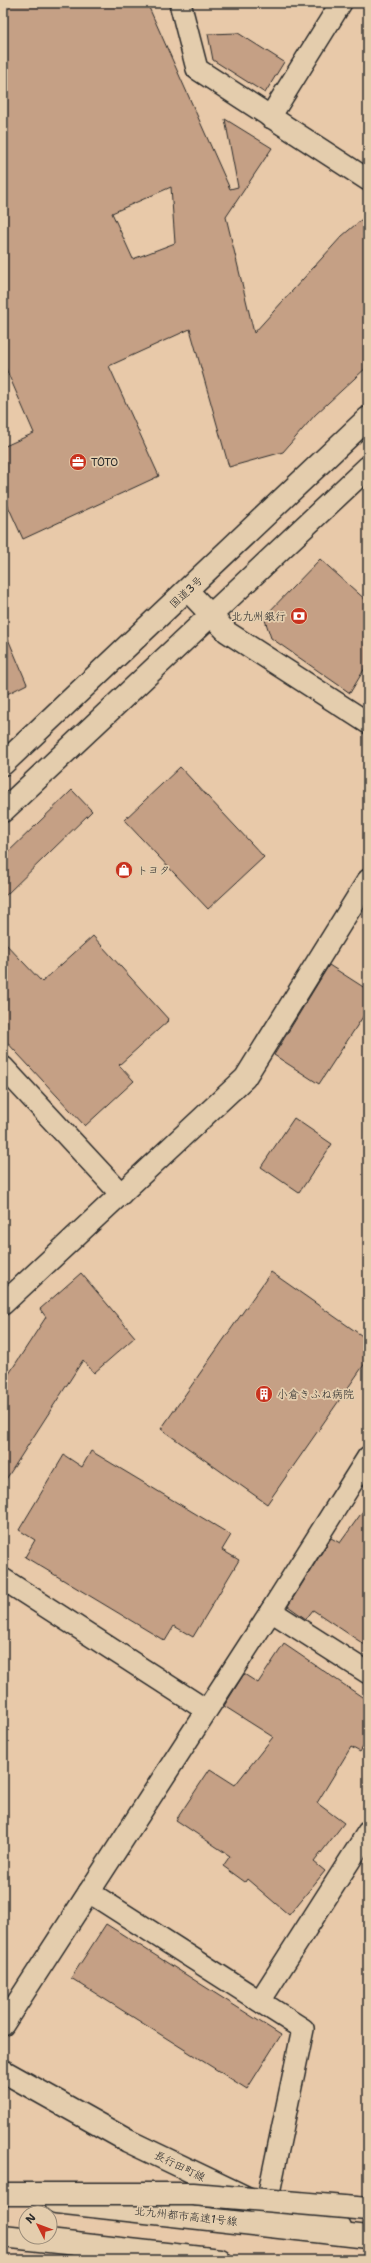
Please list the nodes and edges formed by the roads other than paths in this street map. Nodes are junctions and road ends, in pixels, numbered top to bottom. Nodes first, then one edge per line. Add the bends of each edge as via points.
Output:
1 (180, 3) edge
2 (342, 3) edge
3 (270, 117) junction
4 (368, 180) edge
5 (368, 418) edge
6 (368, 467) edge
7 (188, 591) junction
8 (210, 615) junction
9 (368, 723) edge
10 (3, 764) edge
11 (3, 811) edge
12 (368, 880) edge
13 (3, 1067) edge
14 (121, 1194) junction
15 (3, 1304) edge
16 (368, 1457) edge
17 (3, 1579) edge
18 (271, 1611) junction
19 (368, 1673) edge
20 (206, 1710) junction
21 (368, 1832) edge
22 (89, 1892) junction
23 (260, 2001) junction
24 (3, 2025) edge
25 (3, 2070) edge
26 (3, 2195) edge
27 (266, 2207) junction
28 (368, 2209) edge
29 (3, 2236) edge
30 (368, 2236) edge
31 (3, 2249) edge
32 (96, 2260) edge
33 (220, 2260) edge

1 - 3 street via 197,69
2 - 3 street
3 - 4 street
5 - 7 main road, 国道3号
6 - 8 main road
7 - 8 street
7 - 10 main road, 国道3号
8 - 9 street via 227,632
8 - 11 main road
12 - 14 street via 245,1078
13 - 14 street
14 - 15 street
16 - 18 street
17 - 20 street
18 - 19 street
18 - 20 street
20 - 22 street
21 - 23 street
22 - 23 street
22 - 24 street
23 - 27 street via 303,2029
25 - 27 main road, 長行田町線 via 128,2141
26 - 28 main road, bridge via 194,2194
26 - 30 main road, 北九州都市高速1号線
27 - 30 main road, 長行田町線
29 - 33 main road
31 - 32 main road

